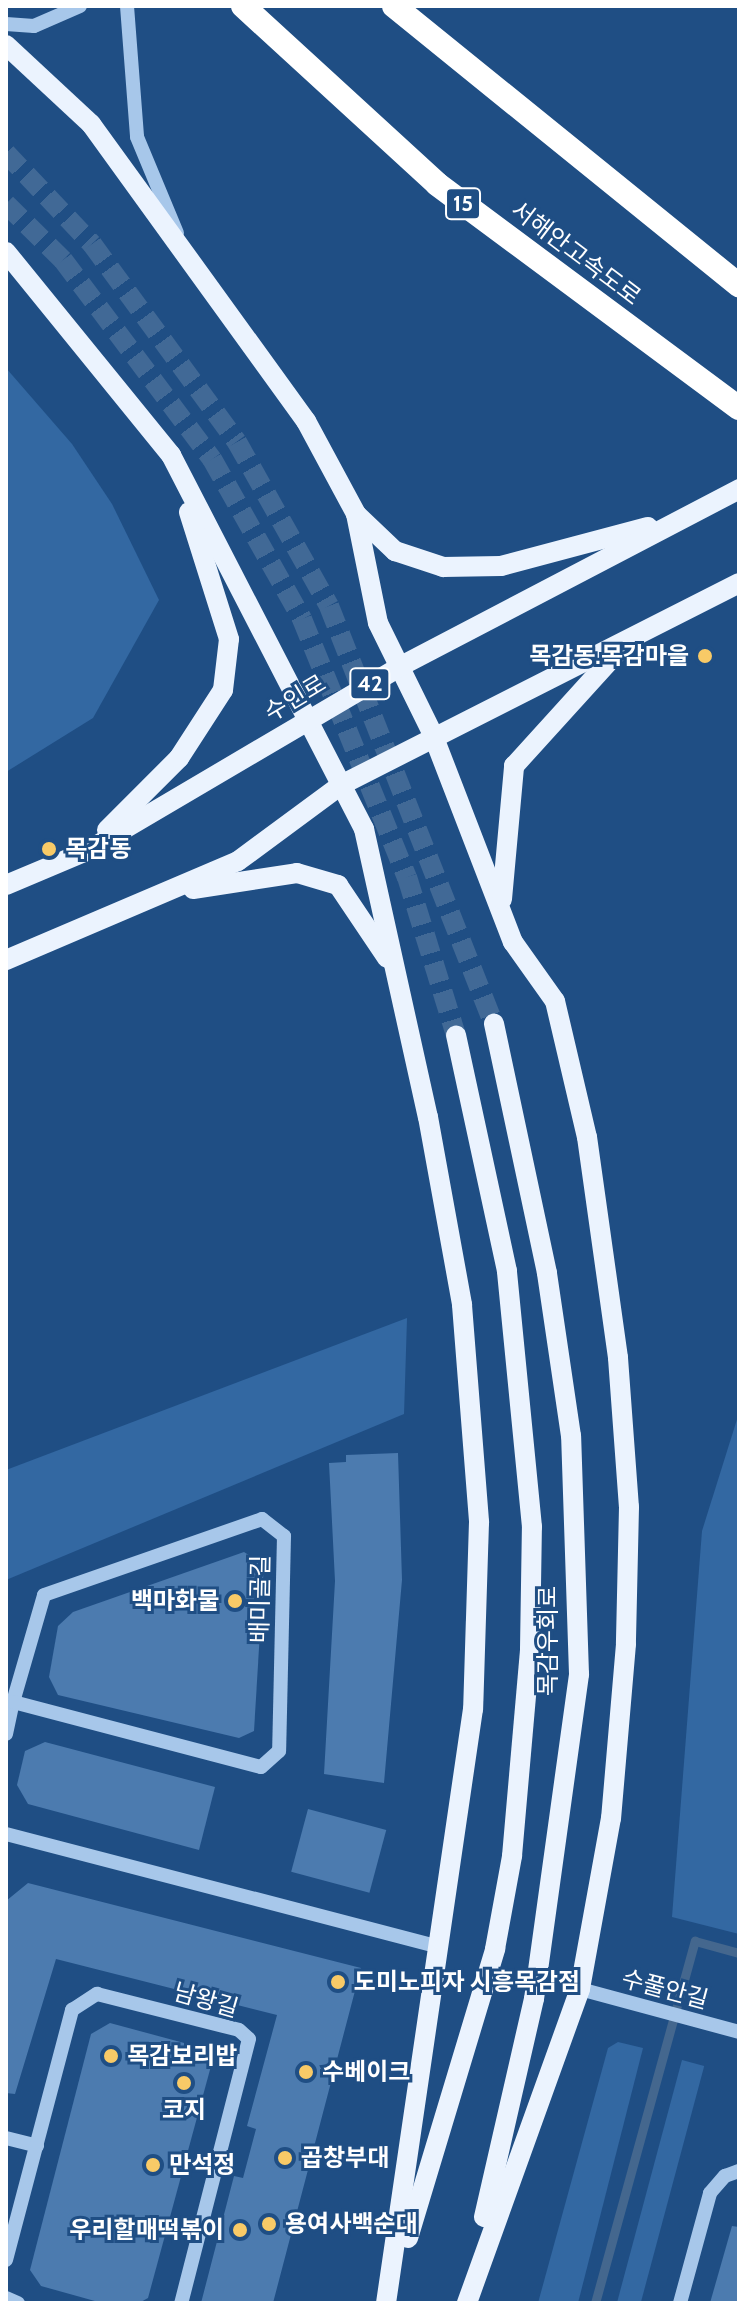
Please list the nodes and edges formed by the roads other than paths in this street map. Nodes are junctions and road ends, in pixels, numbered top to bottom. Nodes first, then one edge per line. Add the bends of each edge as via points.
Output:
1 (80, 6) edge
2 (127, 6) edge
3 (243, 6) edge
4 (394, 6) edge
5 (6, 24) edge
6 (6, 45) edge
7 (185, 251) junction
8 (6, 252) edge
9 (739, 285) edge
10 (739, 408) edge
11 (171, 455) junction
12 (739, 489) edge
13 (356, 514) junction
14 (686, 516) junction
15 (739, 583) edge
16 (632, 636) junction
17 (399, 667) junction
18 (307, 719) junction
19 (433, 735) junction
20 (341, 785) junction
21 (87, 851) junction
22 (6, 885) edge
23 (165, 894) junction
24 (501, 907) junction
25 (6, 960) edge
26 (392, 966) junction
27 (494, 1024) tunnel mouth
28 (456, 1035) tunnel mouth
29 (13, 1702) junction
30 (6, 1734) edge
31 (6, 1834) edge
32 (441, 1947) junction
33 (580, 1989) junction
34 (739, 2032) edge
35 (6, 2138) edge
36 (37, 2146) junction
37 (739, 2171) edge
38 (6, 2260) edge
39 (6, 2298) edge
40 (18, 2303) edge
41 (181, 2303) edge
42 (387, 2303) edge
43 (466, 2303) edge
44 (680, 2303) edge

1 - 5 street via 34,26
2 - 7 street via 137,137
3 - 10 highway, 서해안고속도로 / 15 via 437,184
4 - 9 highway
6 - 7 main road via 91,124
7 - 13 main road via 306,421
8 - 11 main road
11 - 18 main road
11 - 21 main road via 229,639 223,690 179,758
12 - 14 main road, 수인로 / 42
13 - 14 main road via 395,551 443,567 501,566
13 - 17 main road via 378,623
14 - 17 main road, 수인로 / 42
15 - 16 main road
16 - 19 main road
16 - 24 main road via 533,737 514,766
17 - 18 main road, 수인로 / 42
17 - 19 main road
18 - 20 main road
18 - 21 main road, 수인로 / 42
19 - 20 main road
19 - 24 main road
20 - 23 main road via 238,861
20 - 26 main road via 372,846
21 - 22 main road, 수인로 / 42
23 - 25 main road
23 - 26 main road via 297,873 338,885
24 - 33 main road via 513,942 555,1001 587,1137 618,1358 629,1507 626,1644 611,1818
26 - 32 main road via 428,1117 462,1305 479,1522 473,1709
27 - 43 main road, 목감우회로 via 547,1273 571,1436 579,1674 534,1999
28 - 42 main road, 목감우회로 via 507,1271 532,1527 530,1649 512,1856 495,1949
29 - 29 street, 배미골길 via 44,1595 262,1519 284,1536 279,1751 261,1767
29 - 30 street, 배미골길
31 - 32 street
32 - 42 main road
33 - 34 street, 수풀안길
33 - 43 main road
35 - 36 street
36 - 38 street, 남왕길
36 - 41 street, 남왕길 via 72,2010 84,1998 97,1994 239,2030 249,2039
37 - 44 street via 725,2176 710,2193
39 - 40 street

